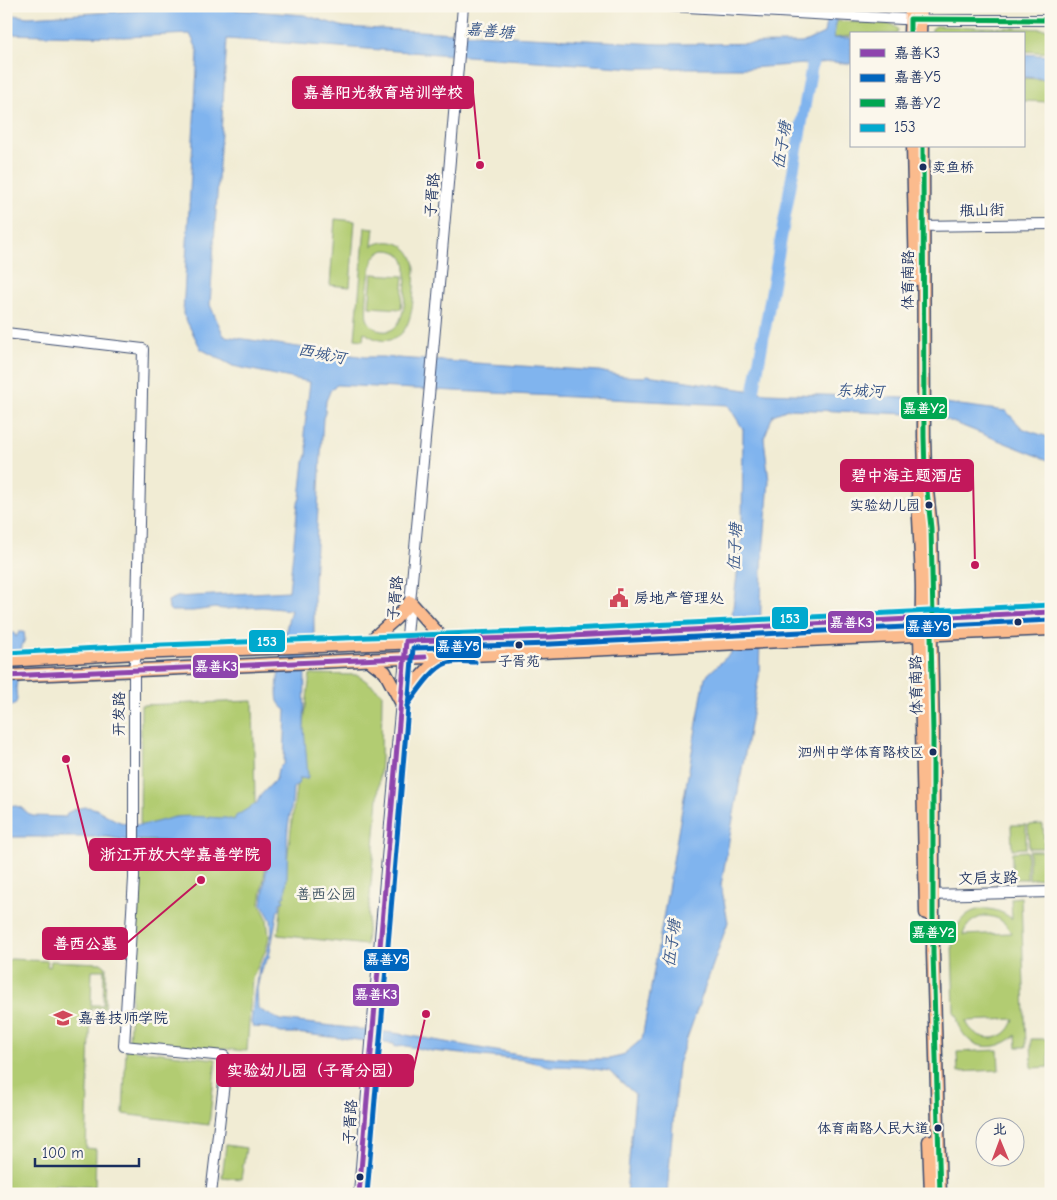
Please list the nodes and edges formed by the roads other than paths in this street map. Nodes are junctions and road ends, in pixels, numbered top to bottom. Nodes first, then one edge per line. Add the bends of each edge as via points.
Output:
1 (669, 6) edge
2 (921, 6) edge
3 (463, 7) edge
4 (913, 15) edge
5 (1051, 20) edge
6 (910, 32) edge
7 (919, 32) edge
8 (913, 148) edge
9 (923, 148) edge
10 (1051, 224) edge
11 (919, 226) junction
12 (6, 333) edge
13 (410, 602) junction
14 (1051, 612) edge
15 (927, 618) junction
16 (1051, 629) edge
17 (925, 635) junction
18 (444, 640) junction
19 (406, 641) junction
20 (368, 643) junction
21 (136, 653) junction
22 (443, 656) junction
23 (405, 658) junction
24 (368, 659) junction
25 (6, 661) edge
26 (134, 669) junction
27 (6, 676) edge
28 (401, 702) junction
29 (1051, 892) edge
30 (930, 895) junction
31 (226, 1066) junction
32 (368, 1081) junction
33 (211, 1194) edge
34 (359, 1194) edge
35 (931, 1194) edge
36 (940, 1194) edge

1 - 4 street via 843,17
2 - 4 main road
3 - 13 street, 子胥路
4 - 5 street
4 - 6 main road
4 - 7 main road
8 - 11 main road, 体育南路
9 - 11 main road, 体育南路
10 - 11 street, 甁山街
11 - 15 main road, 体育南路 via 921,438 931,528
12 - 21 street, 开发路 via 142,348
13 - 18 main road
13 - 19 street, 子胥路
13 - 20 main road
14 - 15 main road
15 - 17 main road, 体育南路
15 - 18 main road
16 - 17 main road
17 - 22 main road
17 - 30 main road, 体育南路
18 - 19 main road
19 - 20 main road
19 - 23 street, 子胥路
20 - 21 main road
21 - 25 main road
21 - 26 street, 开发路
22 - 23 main road
22 - 28 main road via 415,682
23 - 24 main road
23 - 28 street, 子胥路
24 - 26 main road
24 - 28 main road via 385,672
26 - 27 main road
26 - 31 street, 开发路 via 134,878 124,1046 224,1056
28 - 32 street, 子胥路
29 - 30 street, 文启支路
30 - 35 main road, 体育南路
30 - 36 main road, 体育南路
31 - 32 street
31 - 33 street
32 - 34 street, 子胥路

